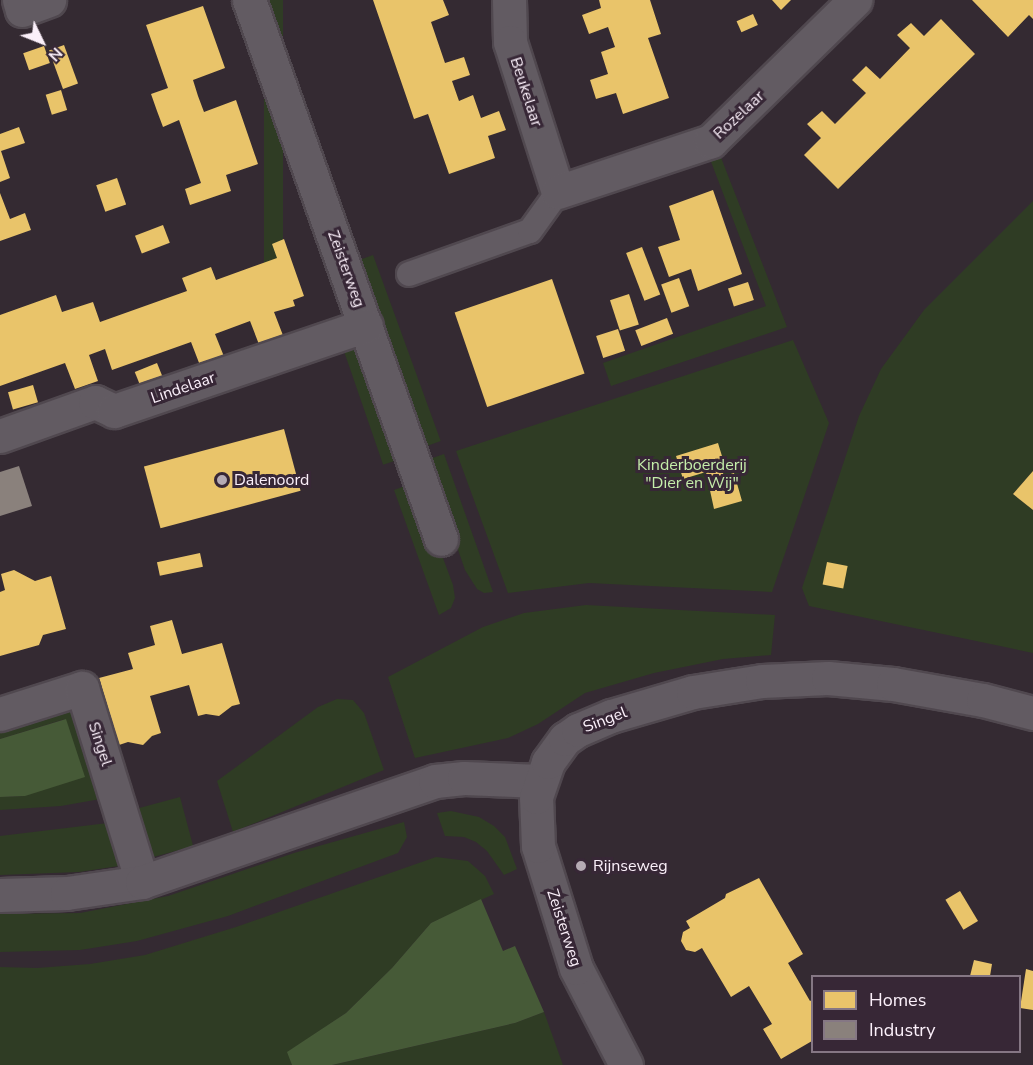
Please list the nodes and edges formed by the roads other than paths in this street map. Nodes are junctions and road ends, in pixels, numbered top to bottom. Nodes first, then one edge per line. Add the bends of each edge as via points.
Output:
1 (249, 0) edge
2 (509, 0) edge
3 (855, 0) edge
4 (556, 187) junction
5 (409, 274) dead end
6 (366, 325) junction
7 (0, 436) edge
8 (441, 539) dead end
9 (1033, 713) edge
10 (0, 714) edge
11 (540, 781) junction
12 (142, 882) junction
13 (0, 895) edge
14 (627, 1065) edge

1 - 6 street, Zeisterweg
2 - 4 street, Beukelaar via 510,42
3 - 4 street, Rozelaar via 711,141
4 - 5 lane via 530,231
6 - 7 street, Lindelaar via 114,411 95,402
6 - 8 street, Zeisterweg
9 - 11 street, Singel via 893,684 828,678 733,685 627,710 578,730 556,750
10 - 12 street, Singel via 82,688
11 - 12 street via 435,781
11 - 14 street, Zeisterweg via 535,812 538,846 576,968
12 - 13 street via 67,893

